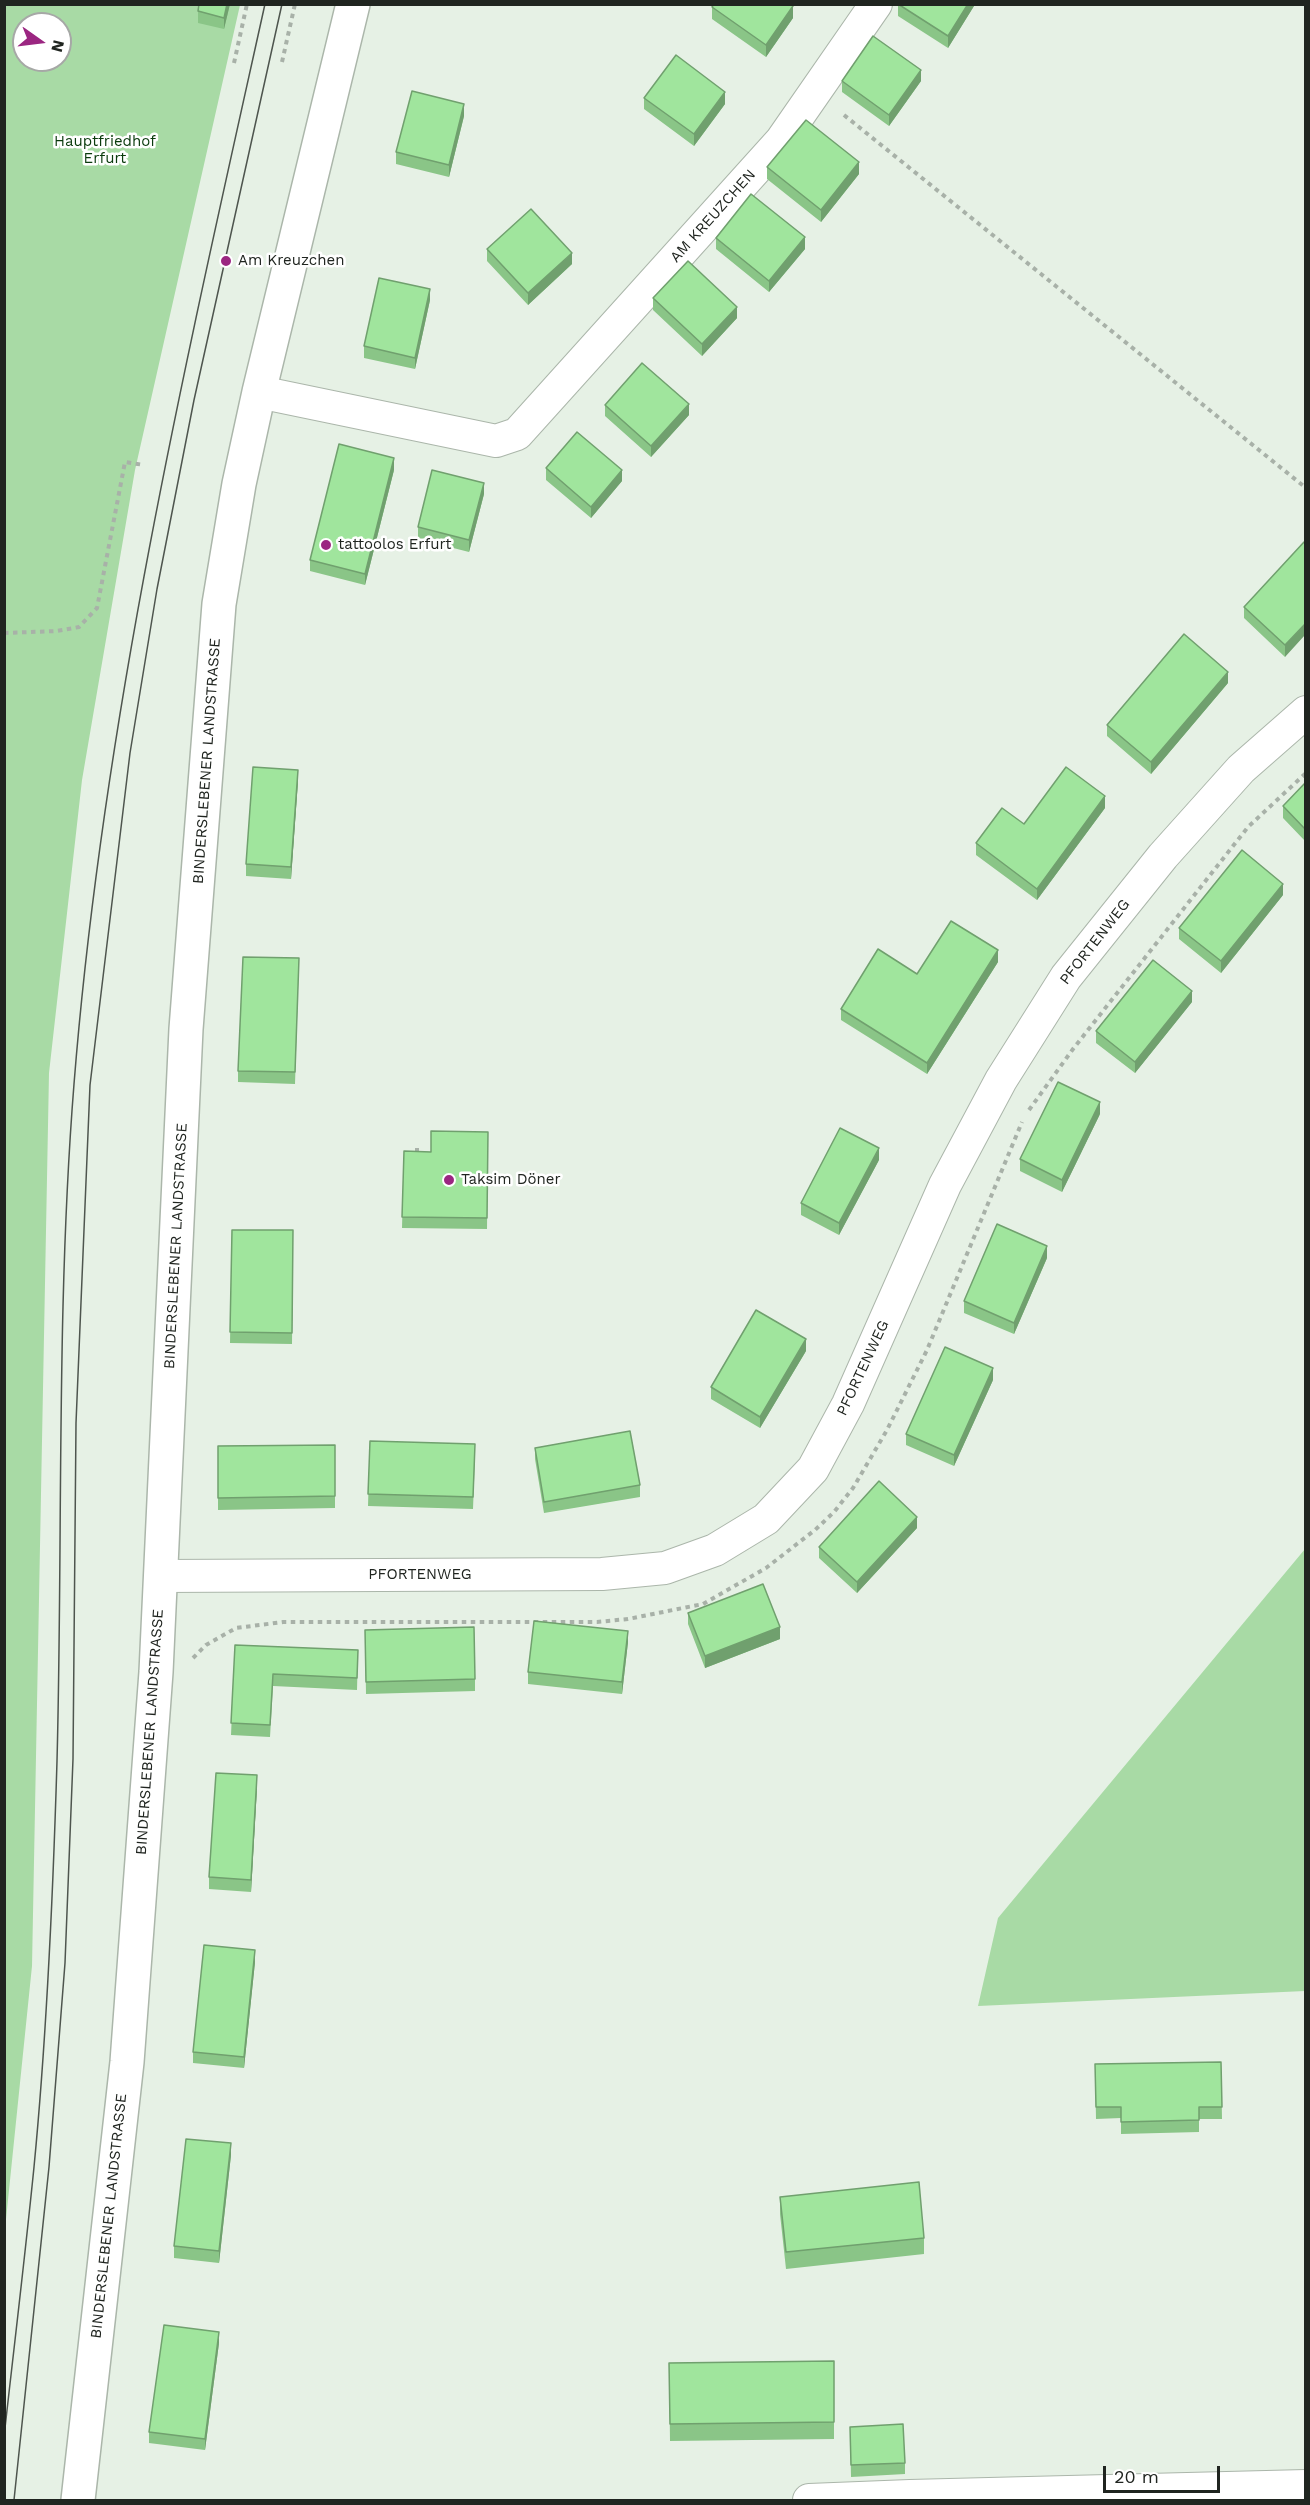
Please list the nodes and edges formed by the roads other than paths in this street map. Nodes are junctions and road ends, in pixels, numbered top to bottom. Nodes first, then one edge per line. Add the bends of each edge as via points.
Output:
1 (353, 4) edge
2 (876, 4) edge
3 (259, 392) junction
4 (1305, 712) edge
5 (161, 1576) junction
6 (1305, 2487) edge
7 (78, 2500) edge
8 (808, 2500) edge

1 - 3 main road, BINDERSLEBENER LANDSTRASSE
2 - 3 street, AM KREUZCHEN via 781,141 517,434 496,441
3 - 5 main road, BINDERSLEBENER LANDSTRASSE via 219,604 186,1029
4 - 5 street, PFORTENWEG via 1240,769 1163,856 1066,977 1001,1080 945,1185 848,1404 813,1469 766,1519 715,1550 665,1568 602,1574
5 - 7 main road, BINDERSLEBENER LANDSTRASSE via 127,2062
6 - 8 street

